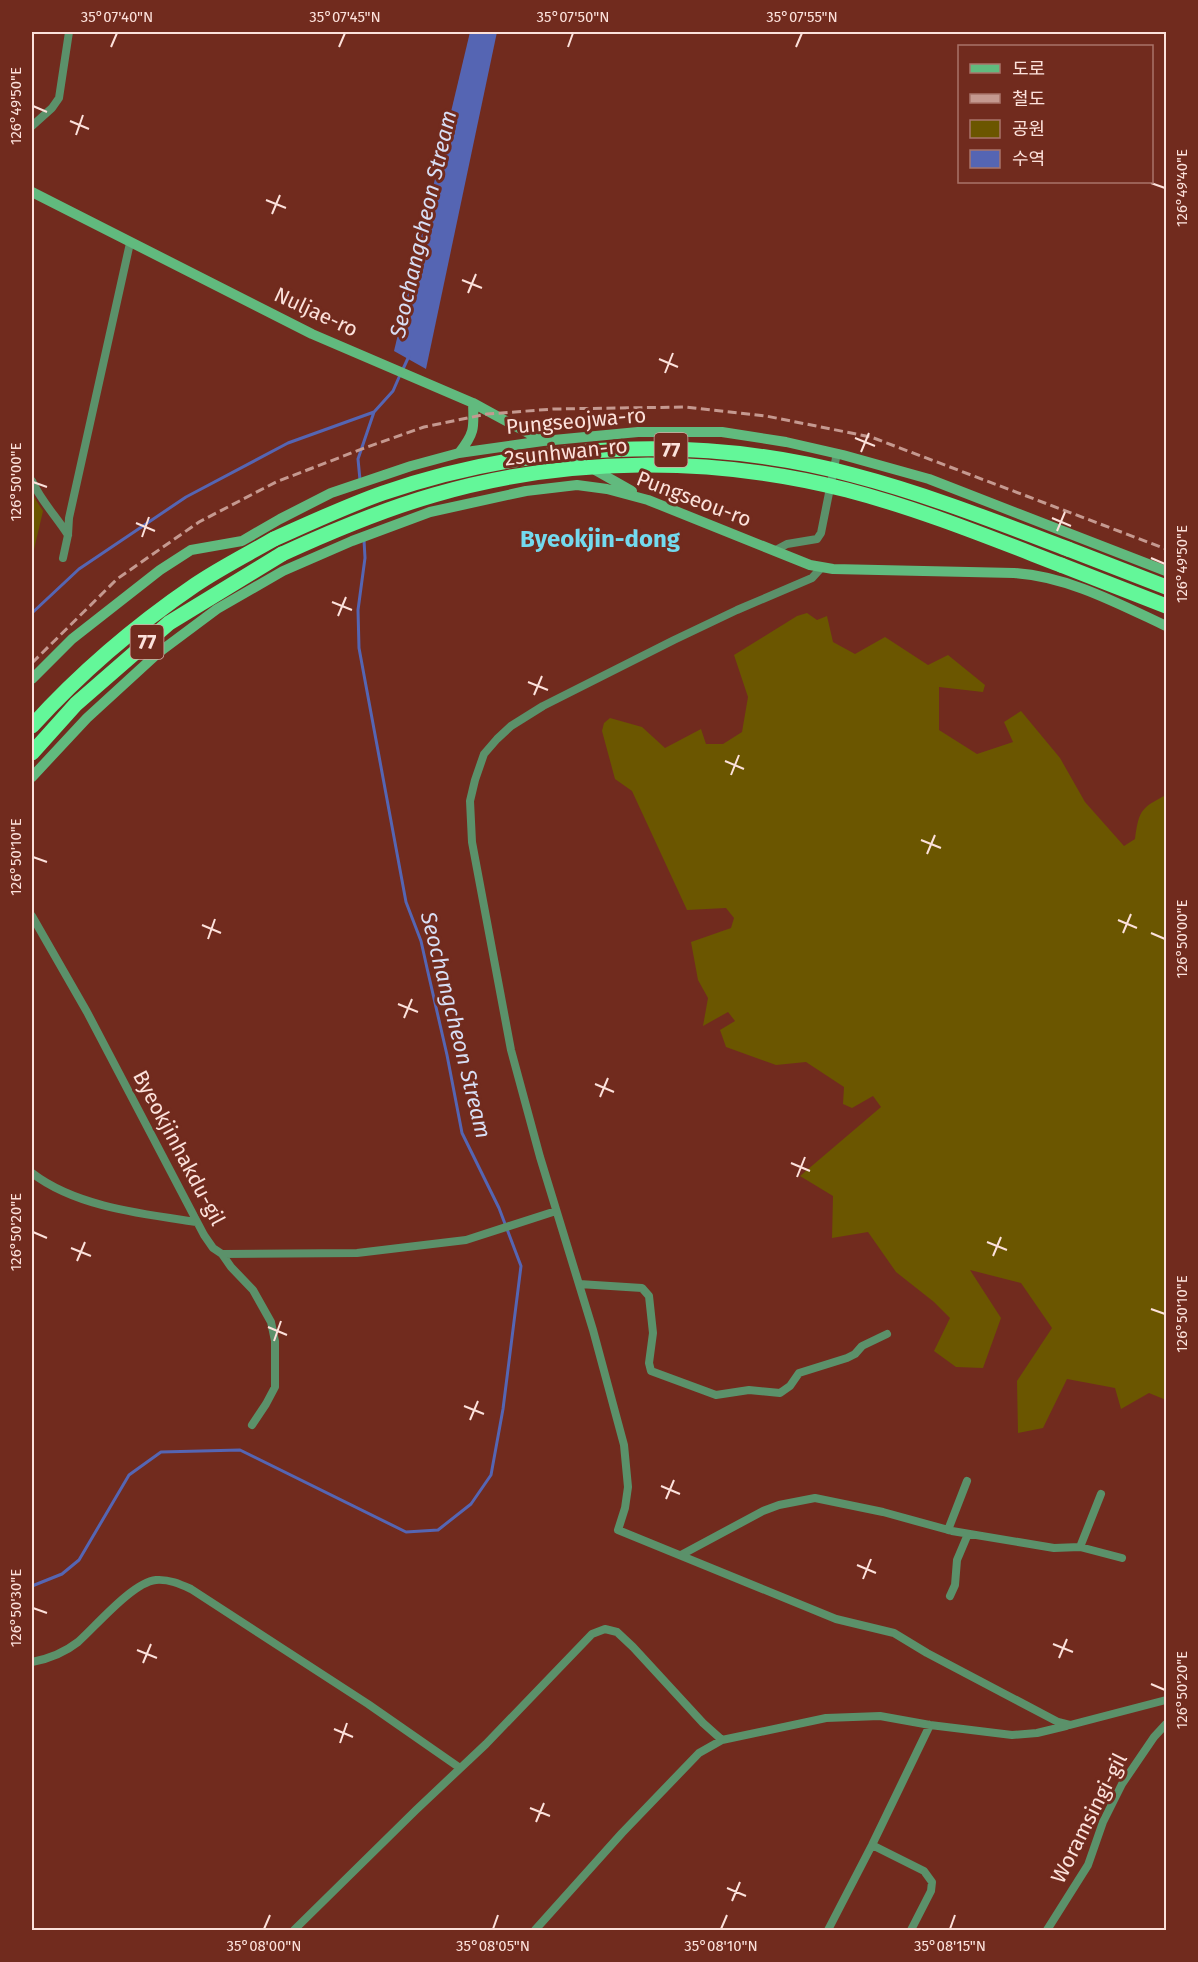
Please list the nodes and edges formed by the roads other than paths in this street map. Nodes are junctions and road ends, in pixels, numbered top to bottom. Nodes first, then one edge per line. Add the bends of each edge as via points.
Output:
1 (69, 32) edge
2 (32, 126) edge
3 (32, 192) edge
4 (130, 243) junction
5 (473, 403) junction
6 (543, 441) junction
7 (478, 450) junction
8 (459, 453) junction
9 (837, 453) junction
10 (574, 458) junction
11 (32, 481) edge
12 (550, 489) junction
13 (648, 500) junction
14 (467, 504) junction
15 (68, 535) junction
16 (774, 550) junction
17 (63, 558) dead end
18 (822, 567) junction
19 (1167, 571) edge
20 (1167, 587) edge
21 (1167, 606) edge
22 (1167, 626) edge
23 (32, 679) edge
24 (32, 726) edge
25 (32, 753) edge
26 (32, 777) edge
27 (32, 916) edge
28 (32, 1173) edge
29 (556, 1211) junction
30 (197, 1222) junction
31 (222, 1254) junction
32 (579, 1284) junction
33 (887, 1334) dead end
34 (252, 1425) dead end
35 (967, 1481) dead end
36 (1101, 1494) dead end
37 (948, 1530) junction
38 (969, 1534) junction
39 (1080, 1548) junction
40 (681, 1555) junction
41 (1122, 1558) dead end
42 (950, 1596) dead end
43 (32, 1662) edge
44 (1167, 1700) edge
45 (1167, 1724) edge
46 (930, 1725) junction
47 (1070, 1725) junction
48 (723, 1740) junction
49 (460, 1768) junction
50 (872, 1845) junction
51 (294, 1930) edge
52 (535, 1930) edge
53 (828, 1930) edge
54 (912, 1930) edge
55 (1047, 1930) edge

1 - 2 street via 59,98
3 - 4 street, Nuljae-ro
4 - 5 street, Nuljae-ro via 312,334
4 - 15 street
5 - 6 street, Nuljae-ro
5 - 8 street via 471,438
6 - 7 street, Pungseojwa-ro
6 - 9 street, Pungseojwa-ro via 638,432 722,432
6 - 10 street, Nuljae-ro
7 - 8 street, Pungseojwa-ro
7 - 14 street via 494,458 495,475 487,494
8 - 23 street, Pungseojwa-ro via 332,493 243,542 191,550 72,639
9 - 16 street via 821,533 817,539
9 - 19 street, Pungseojwa-ro via 929,479
10 - 12 street via 573,475
10 - 13 street, Nuljae-ro
11 - 15 street
12 - 13 street, Pungseou-ro via 587,486
12 - 14 street, Pungseou-ro
13 - 16 street, Pungseou-ro
14 - 26 street, Pungseou-ro via 430,512 352,541 283,571 217,609 140,669
15 - 17 street
16 - 18 street, Pungseou-ro
18 - 22 street, Pungseou-ro via 1037,575 1090,592
18 - 29 street via 812,578 727,615 543,706 503,733 484,754 470,801 472,842 511,1050
20 - 24 highway, 2sunhwan-ro / 77, bridge via 933,499 810,465 753,456 650,449 524,458 383,493 274,539 196,584 135,628 60,695
21 - 25 highway, 2sunhwan-ro / 77, bridge via 926,514 846,490 733,470 648,466 570,470 473,485 398,506 282,554 169,623 76,704
27 - 30 street, Byeokjinhakdu-gil
28 - 30 street via 44,1182 94,1202
29 - 31 street via 466,1240 357,1253
29 - 32 street
30 - 31 street, Byeokjinhakdu-gil via 213,1248
31 - 34 street, Byeokjinhakdu-gil via 253,1290 271,1322 275,1341 275,1387
32 - 33 street via 642,1288 650,1296 651,1371 716,1395 749,1390 780,1393 799,1373 848,1358
32 - 40 street via 624,1445 628,1487 618,1530
35 - 37 street
36 - 39 street
37 - 38 street
37 - 40 street via 816,1498 763,1511
38 - 39 street via 1054,1548
38 - 42 street via 957,1560 956,1585
39 - 41 street
40 - 47 street via 836,1619 894,1633
43 - 49 street via 50,1658 76,1644 137,1588 154,1580 170,1580 191,1589 358,1697
44 - 47 street
45 - 55 street, Woramsingi-gil via 1122,1784 1088,1865
46 - 47 street via 1012,1735
46 - 48 street via 880,1716 826,1718
46 - 50 street
48 - 49 street via 633,1647 617,1632 605,1629 592,1634
48 - 52 street via 699,1753
49 - 51 street
50 - 53 street
50 - 54 street via 924,1872 932,1882

